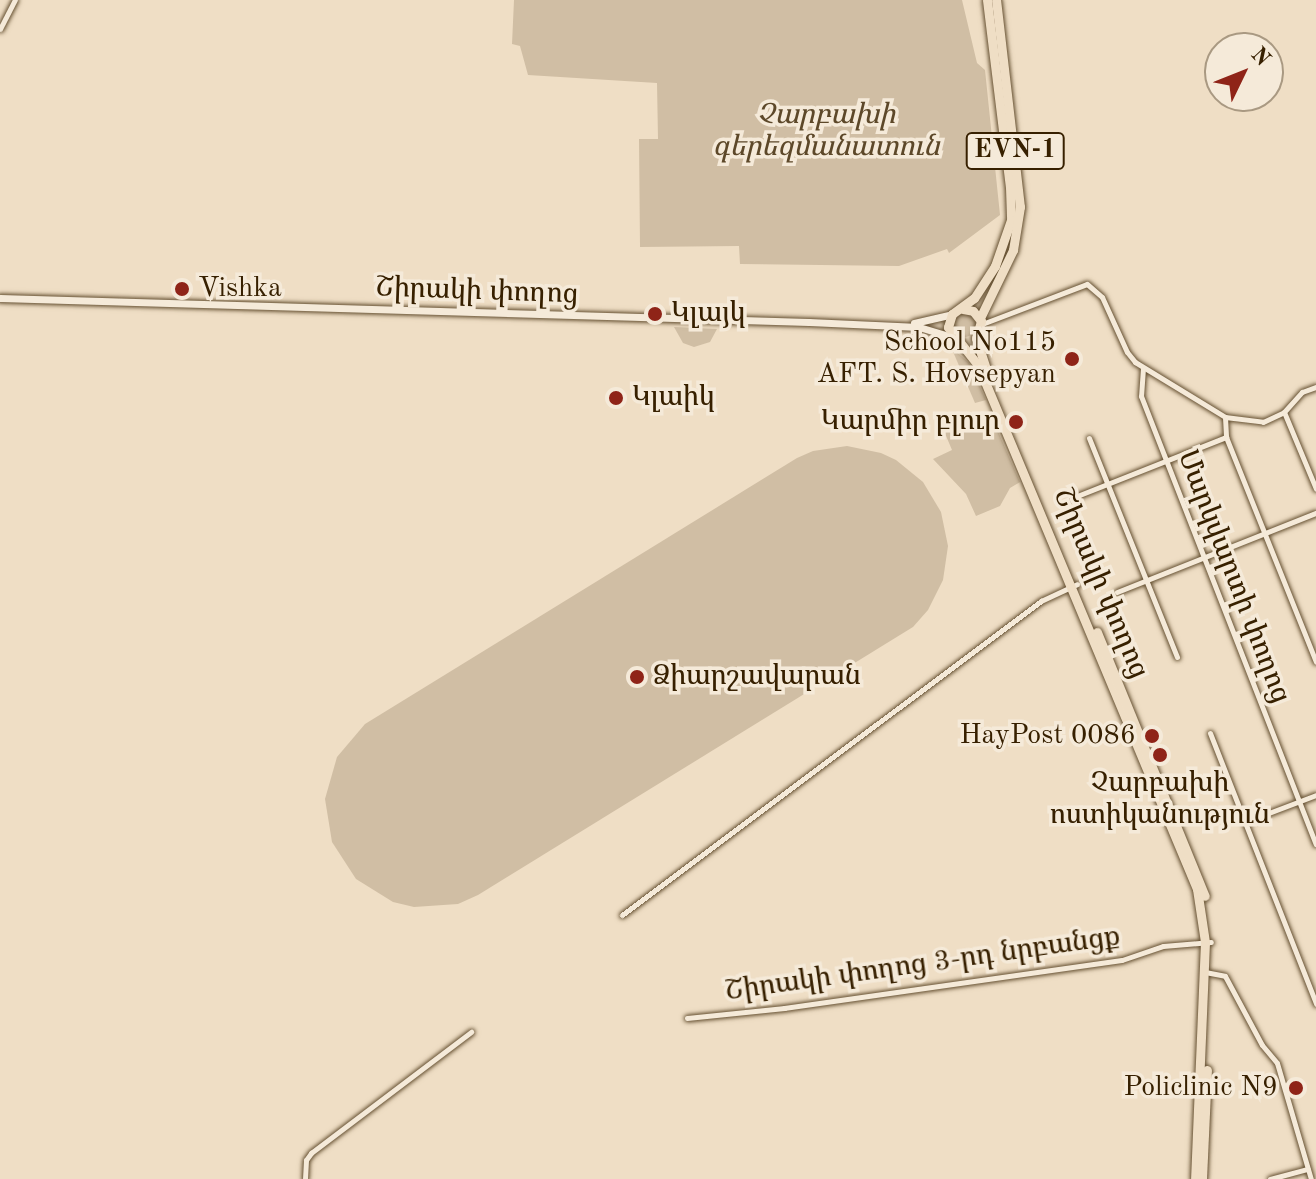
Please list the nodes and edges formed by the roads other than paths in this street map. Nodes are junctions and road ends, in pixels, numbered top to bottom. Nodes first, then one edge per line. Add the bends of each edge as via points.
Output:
1 (15, 0) edge
2 (987, 0) edge
3 (996, 0) edge
4 (0, 29) edge
5 (0, 297) edge
6 (963, 309) junction
7 (952, 314) junction
8 (980, 321) junction
9 (976, 338) junction
10 (957, 340) junction
11 (1143, 368) junction
12 (1316, 387) edge
13 (1284, 412) junction
14 (1225, 417) junction
15 (1226, 437) junction
16 (1089, 438) dead end
17 (1166, 460) junction
18 (1109, 485) junction
19 (1316, 489) edge
20 (1072, 498) dead end
21 (1316, 513) edge
22 (1265, 533) junction
23 (1204, 557) junction
24 (1145, 580) junction
25 (1074, 586) junction
26 (1117, 592) dead end
27 (1177, 657) dead end
28 (1316, 662) edge
29 (1210, 733) dead end
30 (1316, 795) edge
31 (1299, 801) junction
32 (1245, 822) junction
33 (1316, 844) edge
34 (622, 915) dead end
35 (1208, 942) junction
36 (1208, 972) junction
37 (1316, 1004) edge
38 (687, 1018) dead end
39 (471, 1032) dead end
40 (1308, 1169) junction
41 (305, 1179) edge
42 (1195, 1179) edge
43 (1202, 1179) edge
44 (1270, 1179) edge
45 (1311, 1179) edge

1 - 4 street
2 - 6 highway, EVN-1 via 1011,220 995,266
3 - 8 highway, EVN-1 via 1020,207 1013,250
5 - 7 main road, Շիրակի փողոց via 919,323
5 - 10 main road, Շիրակի փողոց via 809,322 919,327
6 - 7 highway, Շիրակի փողոց / EVN-1
6 - 8 highway via 973,311
7 - 10 highway via 948,327
8 - 9 highway, EVN-1
8 - 11 street via 1087,284 1102,297 1127,352
9 - 10 highway
9 - 25 highway, Շիրակի փողոց
10 - 25 highway, Շիրակի փողոց via 978,365
11 - 14 street
11 - 17 street, Մարկվարտի փողոց via 1141,396
12 - 13 street via 1302,392
13 - 14 street via 1263,422
13 - 19 street
14 - 15 street
15 - 17 street
15 - 22 street
16 - 18 street
17 - 18 street
17 - 23 street, Մարկվարտի փողոց
18 - 20 street
18 - 24 street
21 - 22 street
22 - 23 street
22 - 28 street
23 - 24 street
23 - 31 street, Մարկվարտի փողոց
24 - 26 street
24 - 27 street
25 - 34 street via 1041,601
25 - 35 highway, Շիրակի փողոց via 1188,867
29 - 32 street
30 - 31 street
31 - 32 street
31 - 33 street, Մարկվարտի փողոց
32 - 37 street
35 - 36 highway, Շիրակի փողոց
35 - 38 street, Շիրակի փողոց 3-րդ նրբանցք via 1163,946 1122,960
36 - 40 street via 1225,976 1277,1063
36 - 42 highway, Շիրակի փողոց
36 - 43 highway, Շիրակի փողոց
39 - 41 street via 311,1153
40 - 44 street
40 - 45 street

